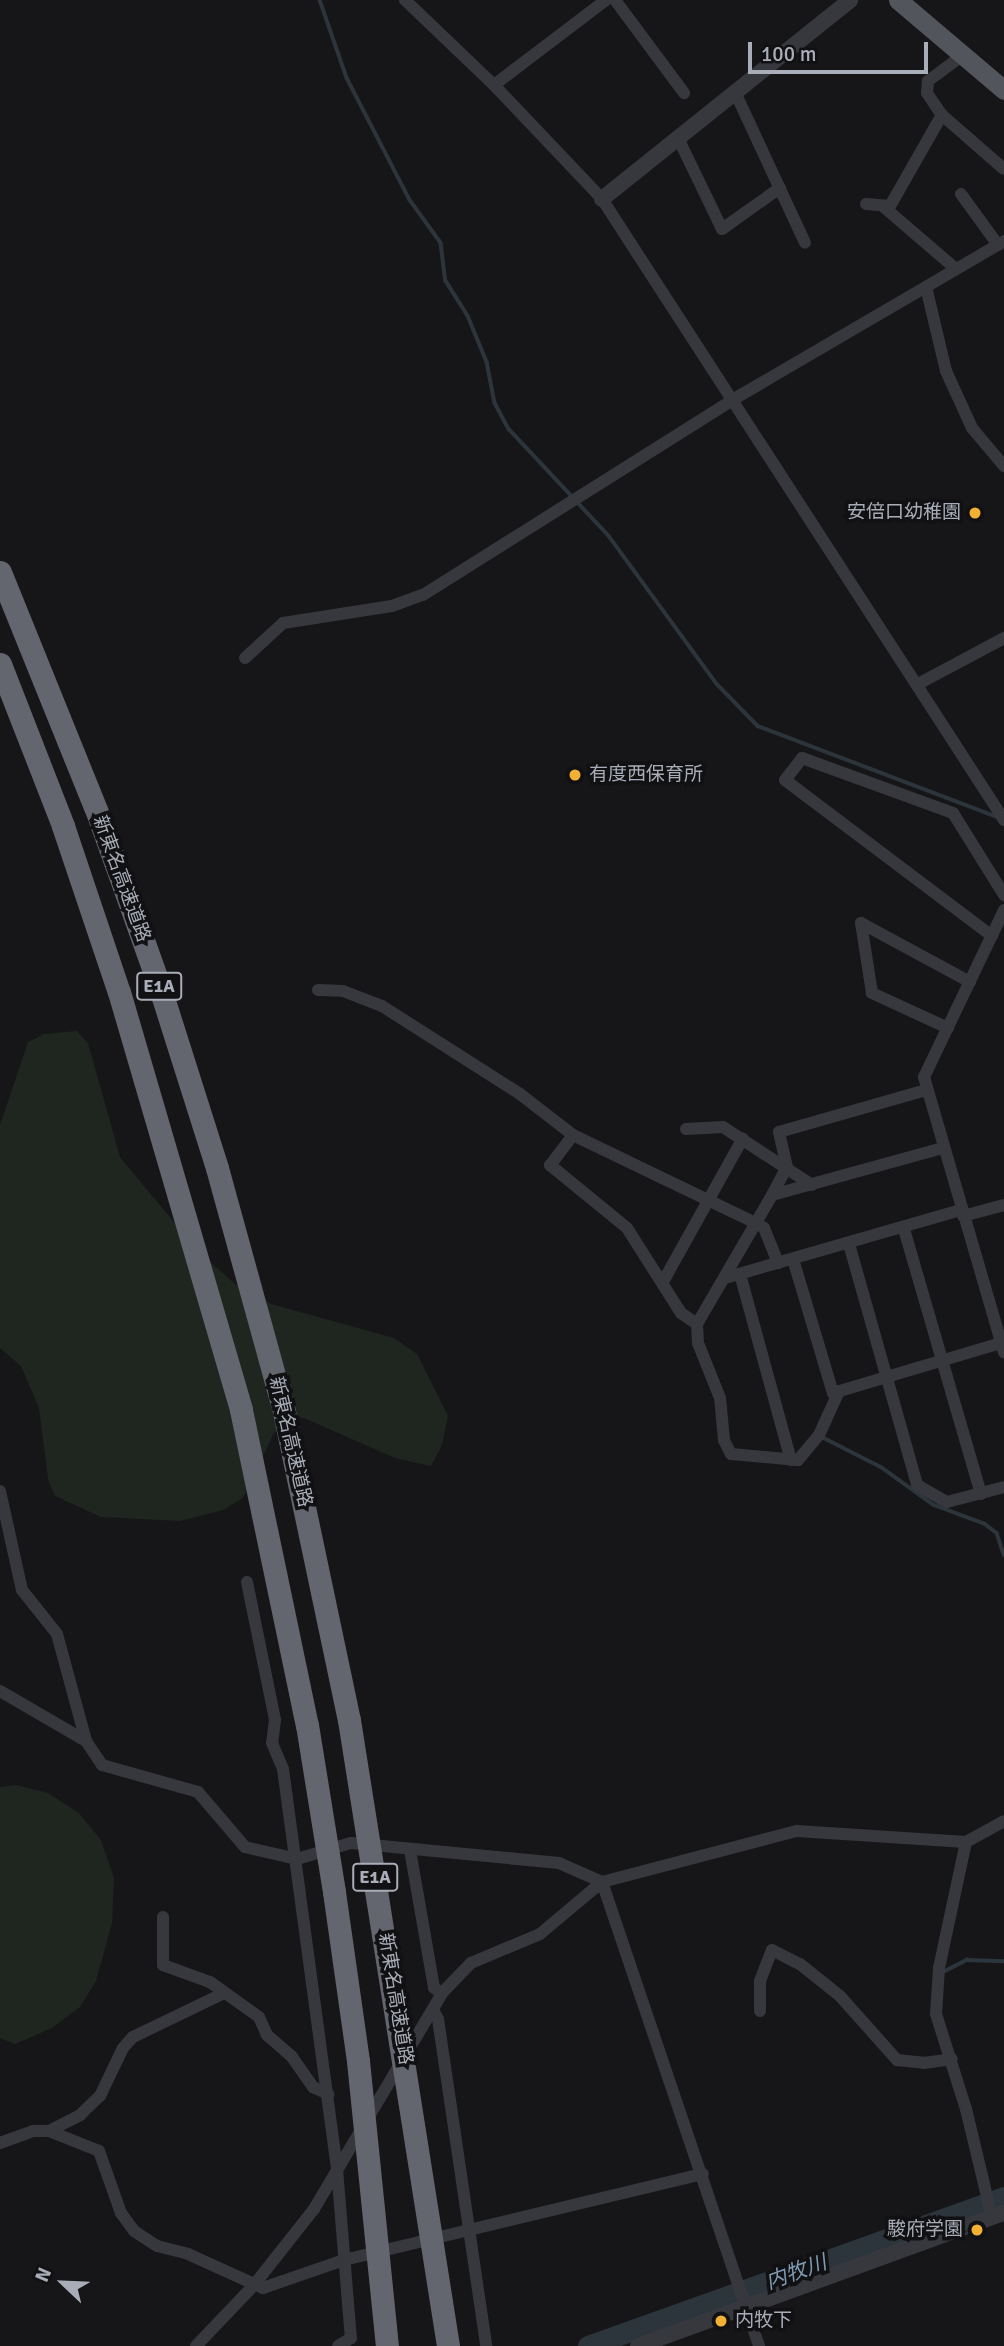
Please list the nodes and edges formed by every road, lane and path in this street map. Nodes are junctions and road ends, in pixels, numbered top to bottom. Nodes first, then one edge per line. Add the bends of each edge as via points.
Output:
1 (405, 0) edge
2 (606, 0) edge
3 (615, 0) edge
4 (850, 0) edge
5 (898, 0) edge
6 (963, 55) junction
7 (494, 85) junction
8 (1004, 90) edge
9 (735, 92) junction
10 (684, 93) dead end
11 (942, 115) junction
12 (678, 138) junction
13 (1004, 169) edge
14 (780, 188) junction
15 (961, 194) dead end
16 (602, 199) junction
17 (866, 204) dead end
18 (885, 208) junction
19 (805, 243) dead end
20 (1001, 243) edge
21 (956, 269) junction
22 (926, 287) junction
23 (734, 399) junction
24 (1004, 466) edge
25 (0, 572) edge
26 (1004, 638) edge
27 (245, 659) dead end
28 (0, 664) edge
29 (918, 684) junction
30 (1002, 815) edge
31 (1004, 895) edge
32 (1004, 910) edge
33 (992, 936) junction
34 (970, 982) junction
35 (318, 990) dead end
36 (948, 1028) junction
37 (926, 1090) junction
38 (687, 1129) dead end
39 (573, 1135) junction
40 (743, 1138) junction
41 (943, 1148) junction
42 (788, 1167) junction
43 (812, 1185) junction
44 (772, 1195) junction
45 (707, 1200) junction
46 (1004, 1205) edge
47 (962, 1213) junction
48 (756, 1223) junction
49 (904, 1229) junction
50 (849, 1244) junction
51 (793, 1259) junction
52 (778, 1263) junction
53 (740, 1274) junction
54 (725, 1278) junction
55 (663, 1280) junction
56 (697, 1324) junction
57 (1003, 1346) edge
58 (942, 1361) junction
59 (887, 1375) junction
60 (839, 1391) junction
61 (791, 1460) junction
62 (1004, 1487) edge
63 (0, 1491) edge
64 (981, 1494) junction
65 (247, 1582) dead end
66 (0, 1691) edge
67 (86, 1741) junction
68 (1004, 1821) edge
69 (966, 1842) junction
70 (411, 1850) junction
71 (297, 1859) junction
72 (602, 1882) junction
73 (163, 1917) dead end
74 (224, 1993) junction
75 (442, 1993) junction
76 (433, 2010) junction
77 (760, 2011) dead end
78 (951, 2059) junction
79 (328, 2094) junction
80 (49, 2132) junction
81 (0, 2143) edge
82 (337, 2169) junction
83 (703, 2174) junction
84 (995, 2213) edge
85 (472, 2232) junction
86 (344, 2260) junction
87 (254, 2285) junction
88 (744, 2303) junction
89 (196, 2346) edge
90 (338, 2346) edge
91 (387, 2346) edge
92 (448, 2346) edge
93 (486, 2346) edge
94 (638, 2346) edge
95 (759, 2346) edge

1 - 7 street
2 - 7 street
3 - 10 street
4 - 9 street
5 - 6 main road
6 - 8 main road
6 - 11 street via 926,85 930,102
7 - 16 street
9 - 12 street
9 - 14 street
11 - 13 street
11 - 18 street
12 - 14 street via 722,229
12 - 16 street
14 - 19 street
15 - 20 street
16 - 23 street
17 - 18 street
18 - 21 street
20 - 21 street
21 - 22 street
22 - 23 street
22 - 24 street via 946,371 972,428
23 - 27 street via 423,594 392,606 282,624
23 - 29 street
25 - 92 highway, 新東名高速道路 / E1A, bridge via 100,820 159,985 217,1168 284,1412 349,1720
26 - 29 street
28 - 91 highway, 新東名高速道路 / E1A, bridge via 63,826 120,992 241,1410 302,1698 334,1892 358,2061
29 - 30 street
31 - 33 street via 953,813 802,758 785,780
32 - 33 street
33 - 34 street
34 - 36 street
34 - 36 street via 861,923 872,993
35 - 39 street via 343,991 382,1006 520,1094
36 - 37 street via 924,1077
37 - 41 street
37 - 42 street via 779,1132
38 - 40 street via 723,1127
39 - 45 street
39 - 55 street via 550,1165 627,1228
40 - 42 street
40 - 45 street
41 - 43 street
41 - 47 street
42 - 43 street
42 - 44 street
43 - 44 street
44 - 48 street
45 - 48 street
45 - 55 street
46 - 47 street
47 - 49 street
47 - 57 street
48 - 52 street via 764,1228
48 - 54 street
49 - 50 street
49 - 58 street
50 - 51 street
50 - 59 street
51 - 52 street
51 - 60 street via 832,1393
52 - 53 street
53 - 54 street
53 - 61 street
54 - 56 street
55 - 56 street via 681,1313
56 - 61 street via 698,1343 720,1398 724,1440 731,1454
57 - 58 street
58 - 59 street
58 - 64 street
59 - 60 street
59 - 64 street via 917,1485 947,1503
60 - 61 street via 819,1435 798,1460
62 - 64 street
63 - 67 street via 22,1590 57,1634
65 - 71 street via 275,1720 272,1743 283,1769
66 - 67 street
67 - 71 street via 102,1765 198,1792 246,1847
68 - 69 street
69 - 72 street via 797,1831
69 - 78 street via 936,1990 936,2014
70 - 71 street via 351,1843
70 - 72 street via 559,1863
70 - 75 street via 433,1987
71 - 79 street
72 - 75 street via 540,1934 457,1973
72 - 83 street
73 - 74 street via 163,1965 190,1973
74 - 79 street via 259,2017 267,2035 292,2057 313,2088
74 - 80 street via 133,2037 100,2096 80,2115
75 - 76 street
76 - 82 street
76 - 85 street
77 - 78 street via 760,1981 772,1950 800,1964 840,1996 897,2060
78 - 84 street via 983,2192
79 - 82 street
80 - 81 street via 33,2131
80 - 87 street via 99,2151 121,2213 134,2231 157,2246 188,2254
82 - 86 street
82 - 87 street via 314,2209
83 - 85 street
83 - 88 street
84 - 88 street
85 - 86 street
85 - 93 street
86 - 87 street via 263,2288
86 - 90 street via 351,2337
87 - 89 street
88 - 94 street
88 - 95 street

